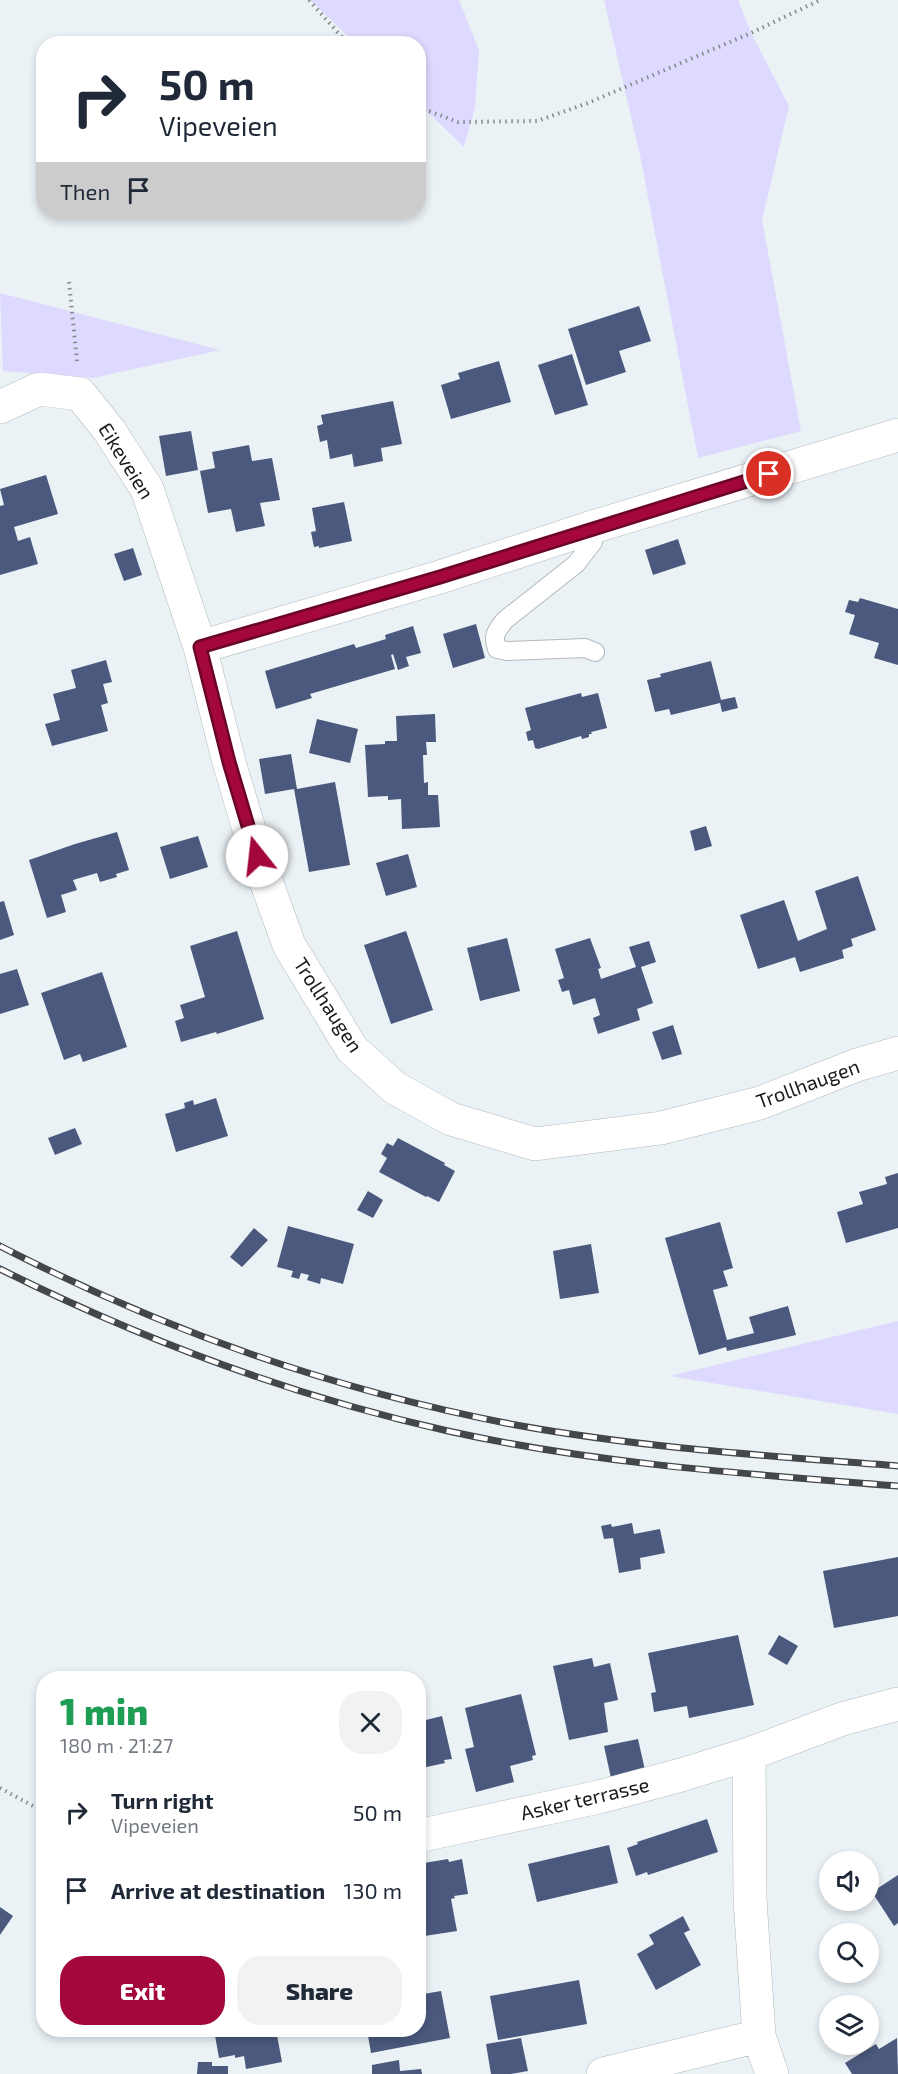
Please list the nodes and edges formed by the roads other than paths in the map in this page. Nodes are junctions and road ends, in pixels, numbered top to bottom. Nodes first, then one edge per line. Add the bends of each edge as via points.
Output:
1 (0, 407) edge
2 (898, 435) edge
3 (597, 526) junction
4 (200, 647) junction
5 (595, 652) dead end
6 (898, 1053) edge
7 (898, 1704) edge
8 (749, 1754) junction
9 (426, 1834) edge
10 (759, 2036) junction
11 (603, 2074) edge
12 (772, 2074) edge

1 - 4 street, Eikeveien via 39,389 80,394 147,489
2 - 3 street
3 - 4 street via 440,577
3 - 5 lane via 593,542 576,564 506,620 495,631 494,641 497,648 507,651 585,648
4 - 6 street, Trollhaugen via 254,846 289,945 352,1049 395,1088 452,1119 535,1144 661,1128 760,1103
7 - 8 street, Asker terrasse via 842,1719
8 - 9 street, Asker terrasse via 599,1797
8 - 10 street via 750,1899
10 - 11 street
10 - 12 street

